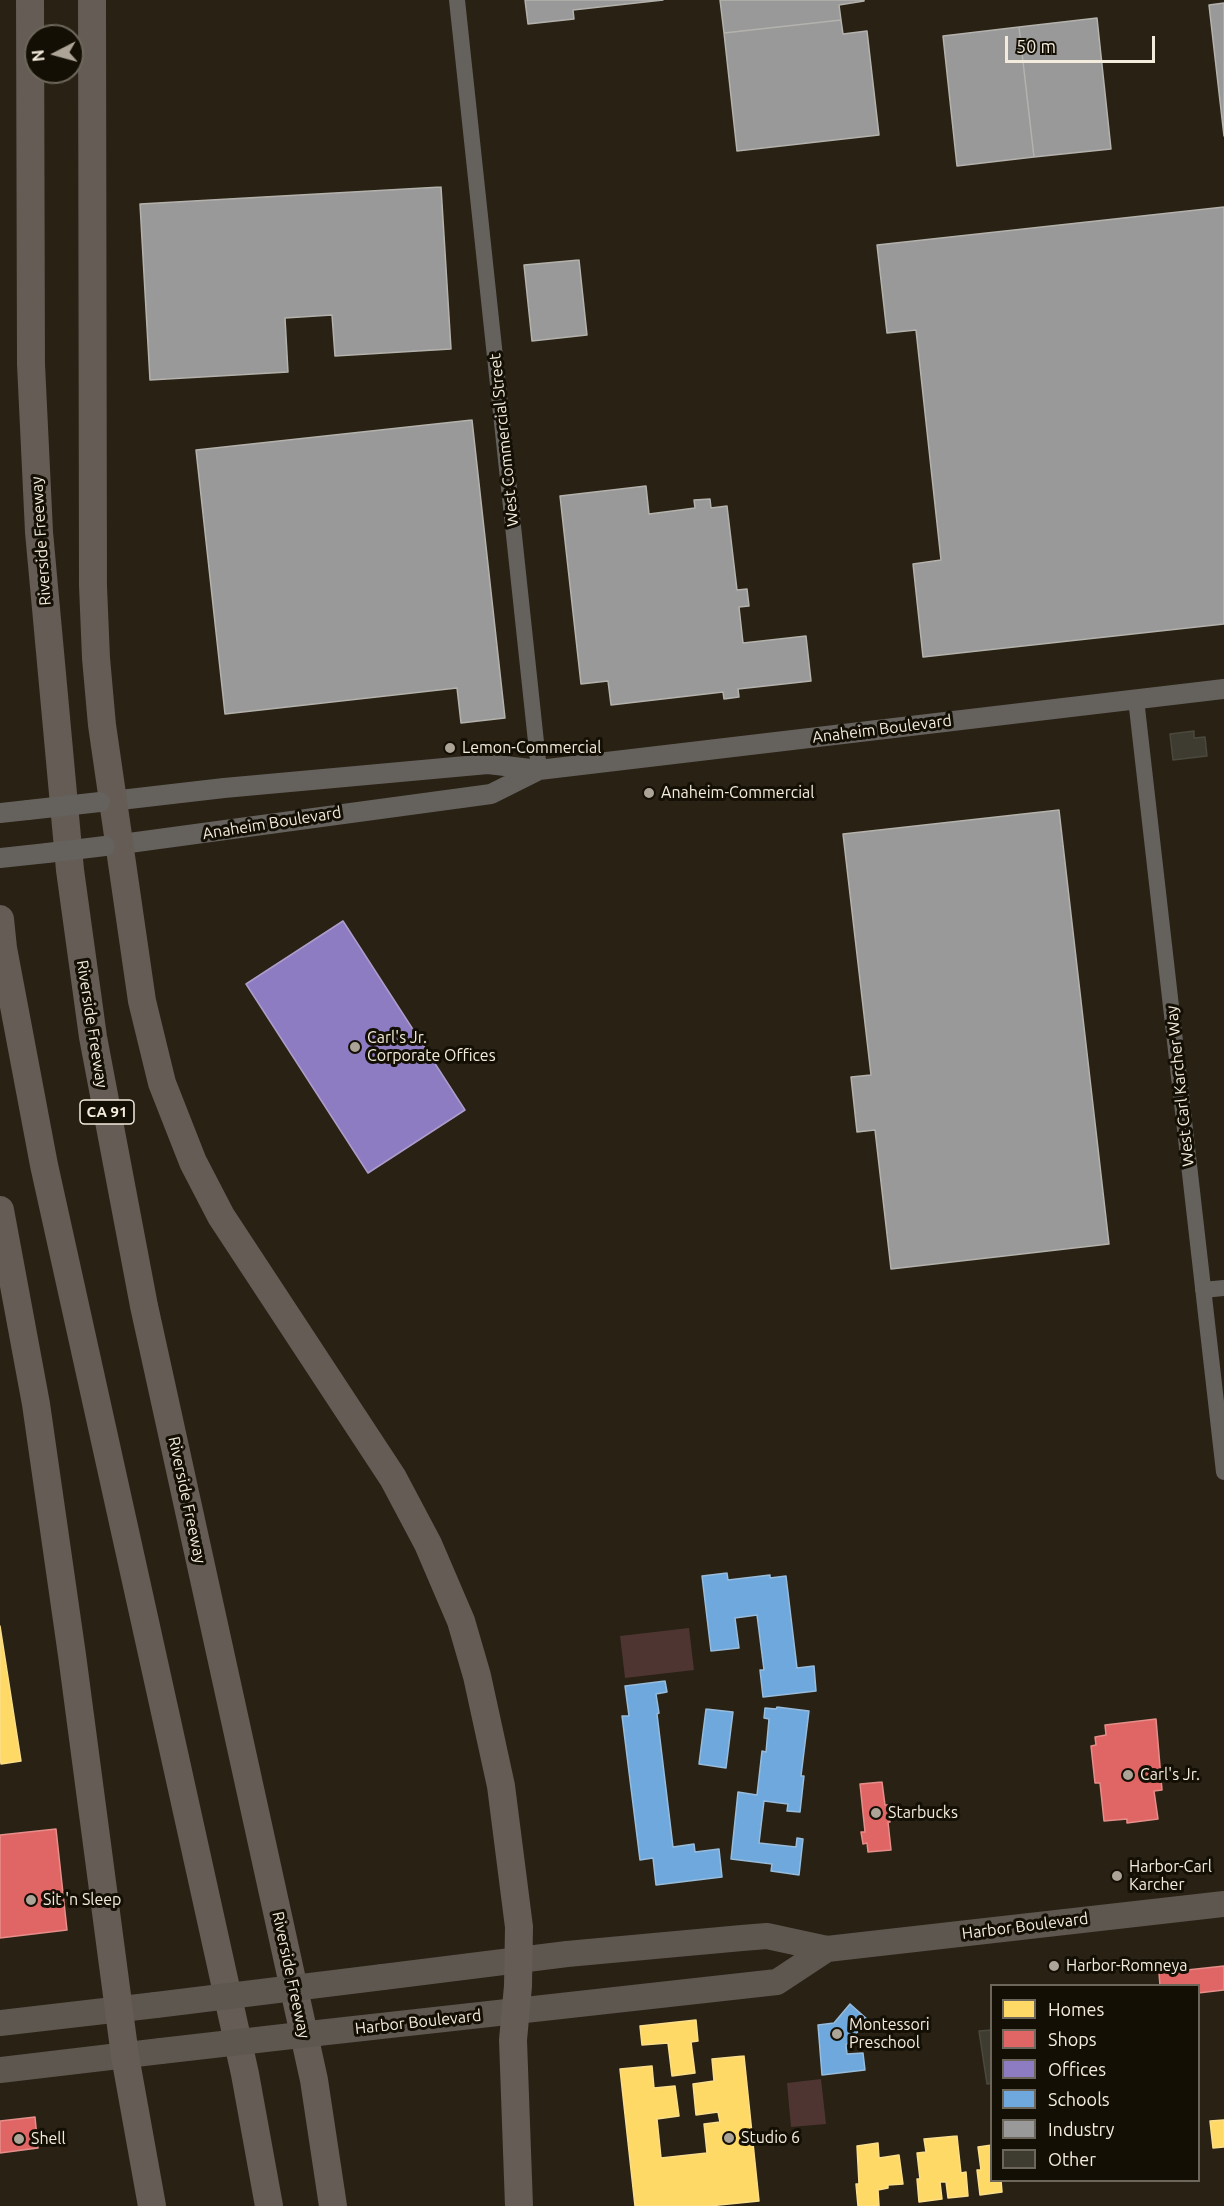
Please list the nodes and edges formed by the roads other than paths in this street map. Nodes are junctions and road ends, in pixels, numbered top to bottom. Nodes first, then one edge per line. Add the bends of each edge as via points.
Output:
1 (30, 0) edge
2 (92, 0) edge
3 (457, 0) edge
4 (1224, 689) edge
5 (1136, 699) junction
6 (539, 770) junction
7 (106, 802) junction
8 (0, 813) edge
9 (112, 846) junction
10 (0, 858) edge
11 (0, 919) edge
12 (0, 1210) edge
13 (1224, 1288) edge
14 (1203, 1290) junction
15 (1222, 1448) edge
16 (1224, 1472) edge
17 (1224, 1904) edge
18 (827, 1949) junction
19 (519, 1960) junction
20 (119, 2009) junction
21 (516, 2011) junction
22 (0, 2023) edge
23 (125, 2055) junction
24 (0, 2070) edge
25 (152, 2206) edge
26 (268, 2206) edge
27 (333, 2206) edge
28 (519, 2206) edge

1 - 27 highway, Riverside Freeway / CA 91 via 31,364 39,532 70,870 89,1015 144,1306 314,2080
2 - 7 highway via 93,586
3 - 6 street, West Commercial Street
4 - 5 street, Anaheim Boulevard
5 - 6 street, Anaheim Boulevard
5 - 14 street, West Carl Karcher Way
6 - 7 street, Anaheim Boulevard via 488,765
6 - 9 street, Anaheim Boulevard via 491,794
7 - 8 street, Anaheim Boulevard, bridge
7 - 9 highway
9 - 10 street, Anaheim Boulevard, bridge
9 - 19 highway via 151,1041 162,1083 193,1162 221,1216 393,1478 428,1544 461,1622 501,1786 519,1927
11 - 26 highway via 44,1165 245,2074
12 - 20 highway via 36,1404
13 - 14 street
14 - 15 street, West Carl Karcher Way
15 - 16 street, West Carl Karcher Way
17 - 18 main road, Harbor Boulevard
18 - 19 main road, Harbor Boulevard via 767,1936
18 - 21 main road, Harbor Boulevard via 777,1982
19 - 20 main road, Harbor Boulevard, bridge
19 - 21 highway
20 - 22 main road, Harbor Boulevard
20 - 23 highway
21 - 23 main road, Harbor Boulevard, bridge
21 - 28 highway via 513,2040
23 - 24 main road, Harbor Boulevard
23 - 25 highway

